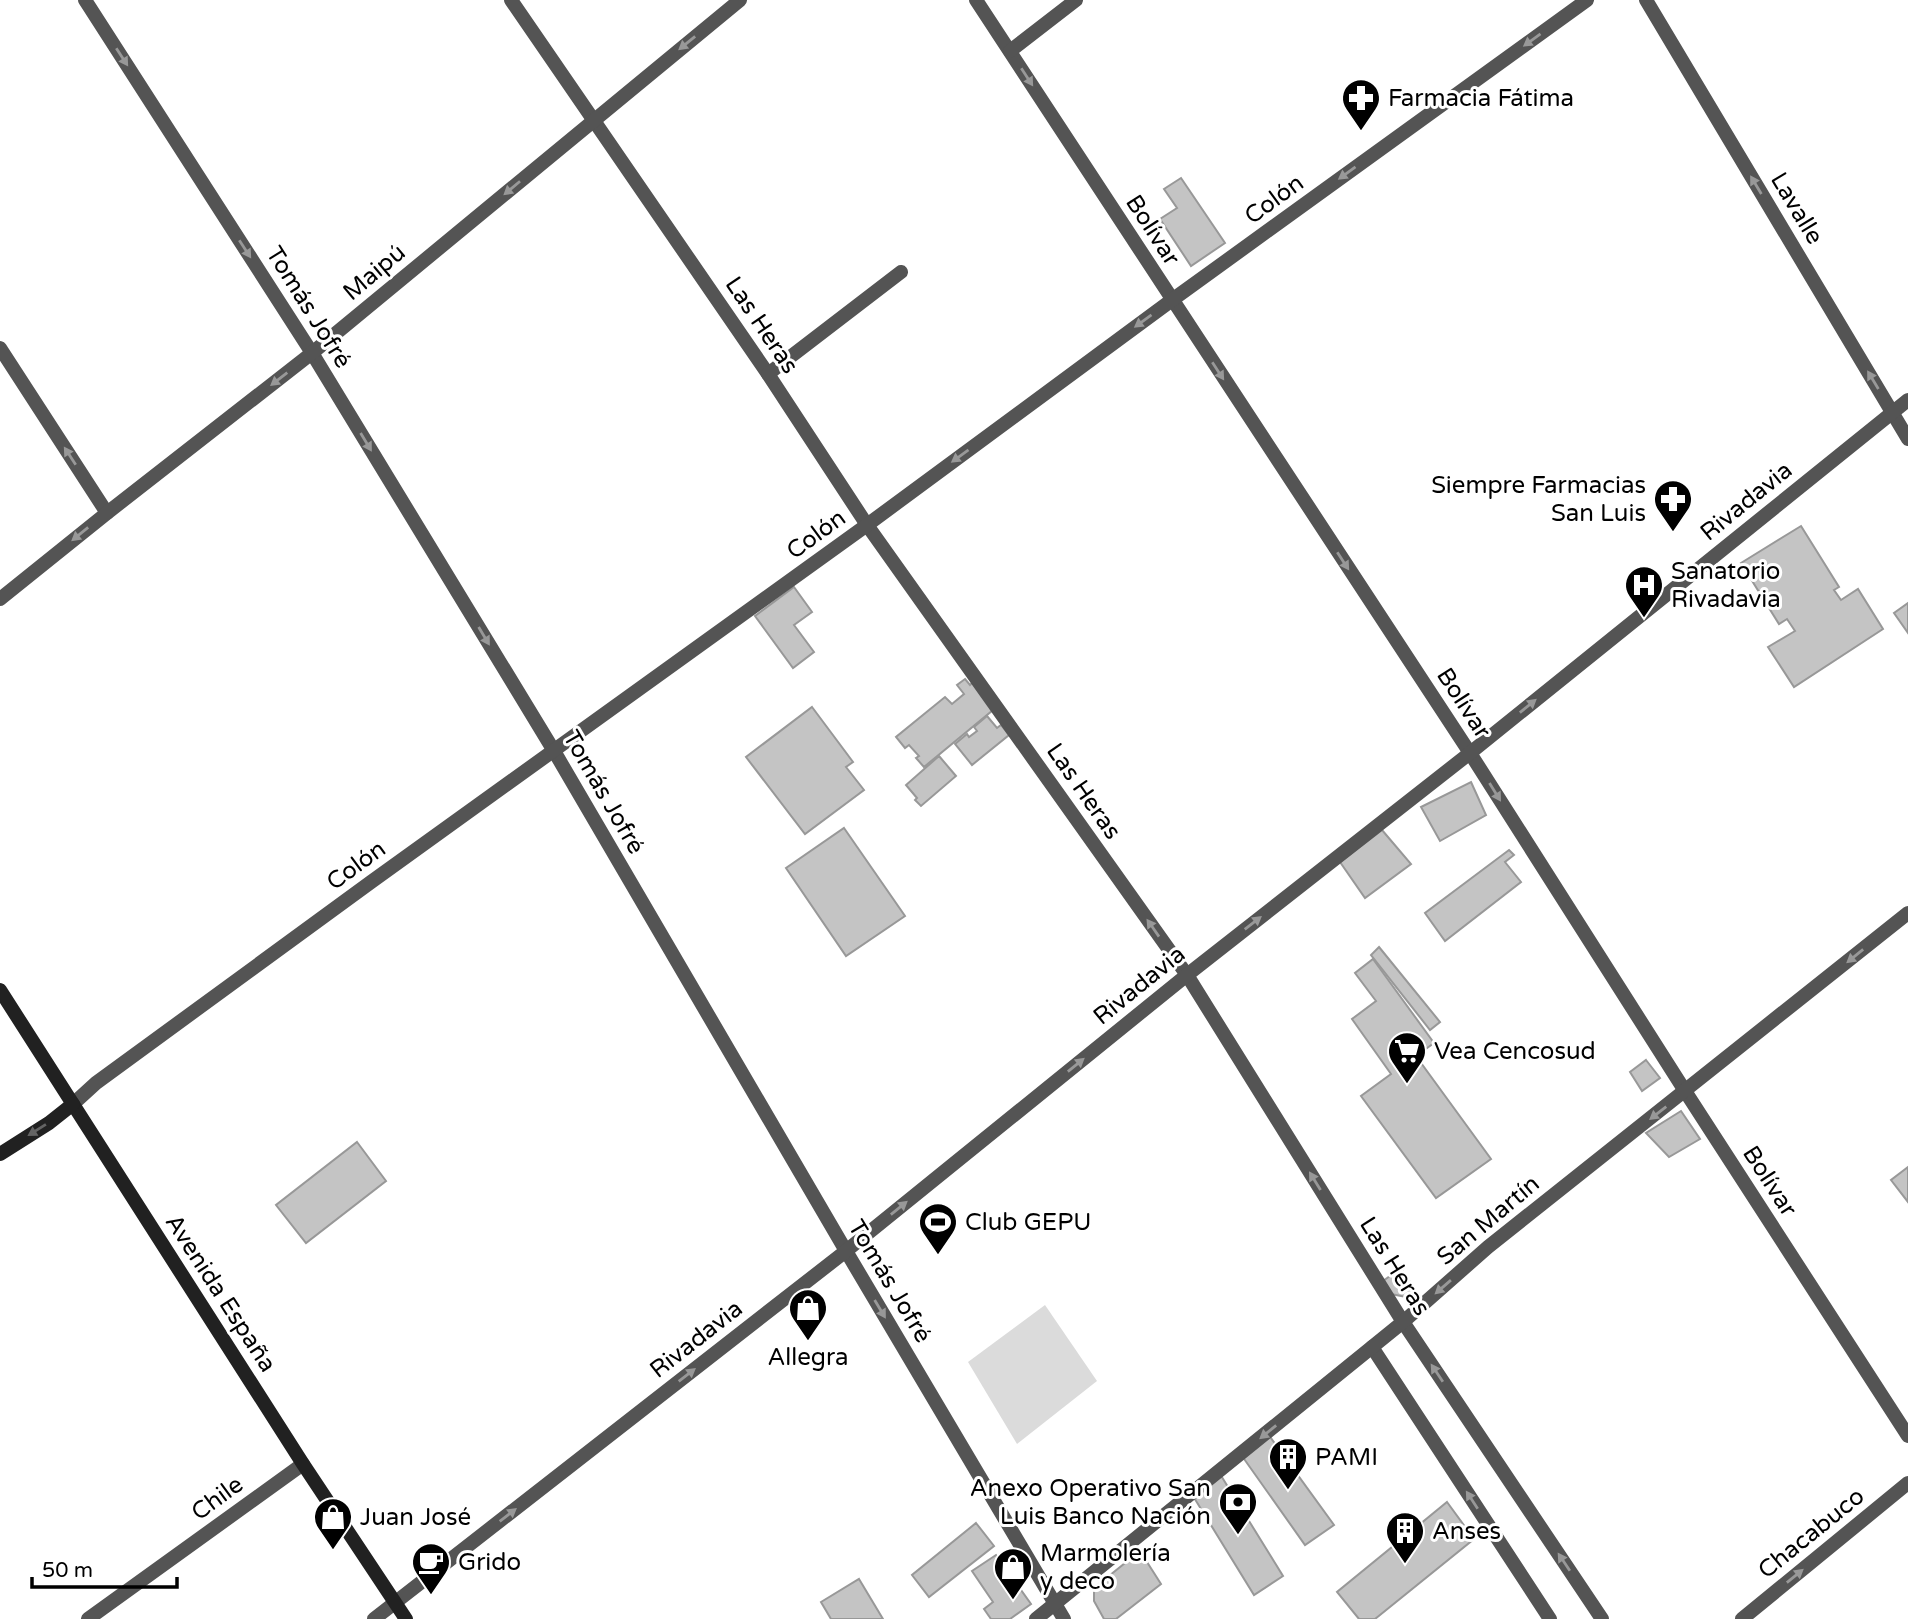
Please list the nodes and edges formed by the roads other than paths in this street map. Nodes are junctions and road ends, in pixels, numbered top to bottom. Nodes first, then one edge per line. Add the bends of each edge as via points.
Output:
1 (85, 0) edge
2 (512, 0) edge
3 (740, 0) edge
4 (976, 0) edge
5 (1076, 0) edge
6 (1587, 0) edge
7 (1646, 0) edge
8 (1010, 51) junction
9 (594, 120) junction
10 (901, 272) dead end
11 (1172, 300) junction
12 (0, 348) edge
13 (312, 353) junction
14 (768, 373) junction
15 (1908, 400) edge
16 (1892, 413) junction
17 (1908, 439) edge
18 (107, 513) junction
19 (867, 525) junction
20 (0, 599) edge
21 (554, 751) junction
22 (1469, 753) junction
23 (1908, 913) edge
24 (1187, 975) junction
25 (0, 990) edge
26 (1685, 1091) junction
27 (73, 1104) junction
28 (0, 1154) edge
29 (846, 1251) junction
30 (1403, 1322) junction
31 (1372, 1347) junction
32 (1908, 1436) edge
33 (303, 1464) junction
34 (1908, 1483) edge
35 (396, 1602) junction
36 (1055, 1604) junction
37 (88, 1619) edge
38 (373, 1619) edge
39 (406, 1619) edge
40 (1036, 1619) edge
41 (1064, 1619) edge
42 (1550, 1619) edge
43 (1602, 1619) edge
44 (1742, 1619) edge

1 -> 13 street, Tomás Jofré
2 - 9 street, Las Heras
3 -> 9 street, Maipú
4 - 8 street, Bolívar
5 - 8 street
6 -> 11 street, Colón
16 -> 7 street, Lavalle
8 -> 11 street, Bolívar
9 -> 13 street, Maipú
9 - 14 street, Las Heras
10 - 14 street
11 -> 19 street, Colón
11 -> 22 street, Bolívar
18 -> 12 street
13 -> 18 street, Maipú
13 -> 21 street, Tomás Jofré
14 - 19 street, Las Heras
15 - 16 street, Rivadavia
16 - 17 street, Lavalle
22 -> 16 street, Rivadavia
18 -> 20 street, Maipú
19 - 21 street, Colón
24 -> 19 street, Las Heras
21 - 27 street, Colón
21 - 29 street, Tomás Jofré
24 -> 22 street, Rivadavia
22 -> 26 street, Bolívar
23 -> 26 street, San Martín
29 -> 24 street, Rivadavia
30 -> 24 street, Las Heras
25 - 27 main road, Avenida España
26 -> 30 street, San Martín via 1488,1247
26 - 32 street, Bolívar
27 -> 28 main road
27 - 33 main road, Avenida España
35 -> 29 street, Rivadavia
29 -> 36 street, Tomás Jofré
30 - 31 street, San Martín
43 -> 30 street, Las Heras
31 -> 36 street, San Martín
42 -> 31 street
33 - 35 main road, Avenida España
33 - 37 street, Chile
44 -> 34 street, Chacabuco
35 - 38 street, Rivadavia
35 - 39 main road, Avenida España
36 - 40 street, San Martín
36 - 41 street, Tomás Jofré

